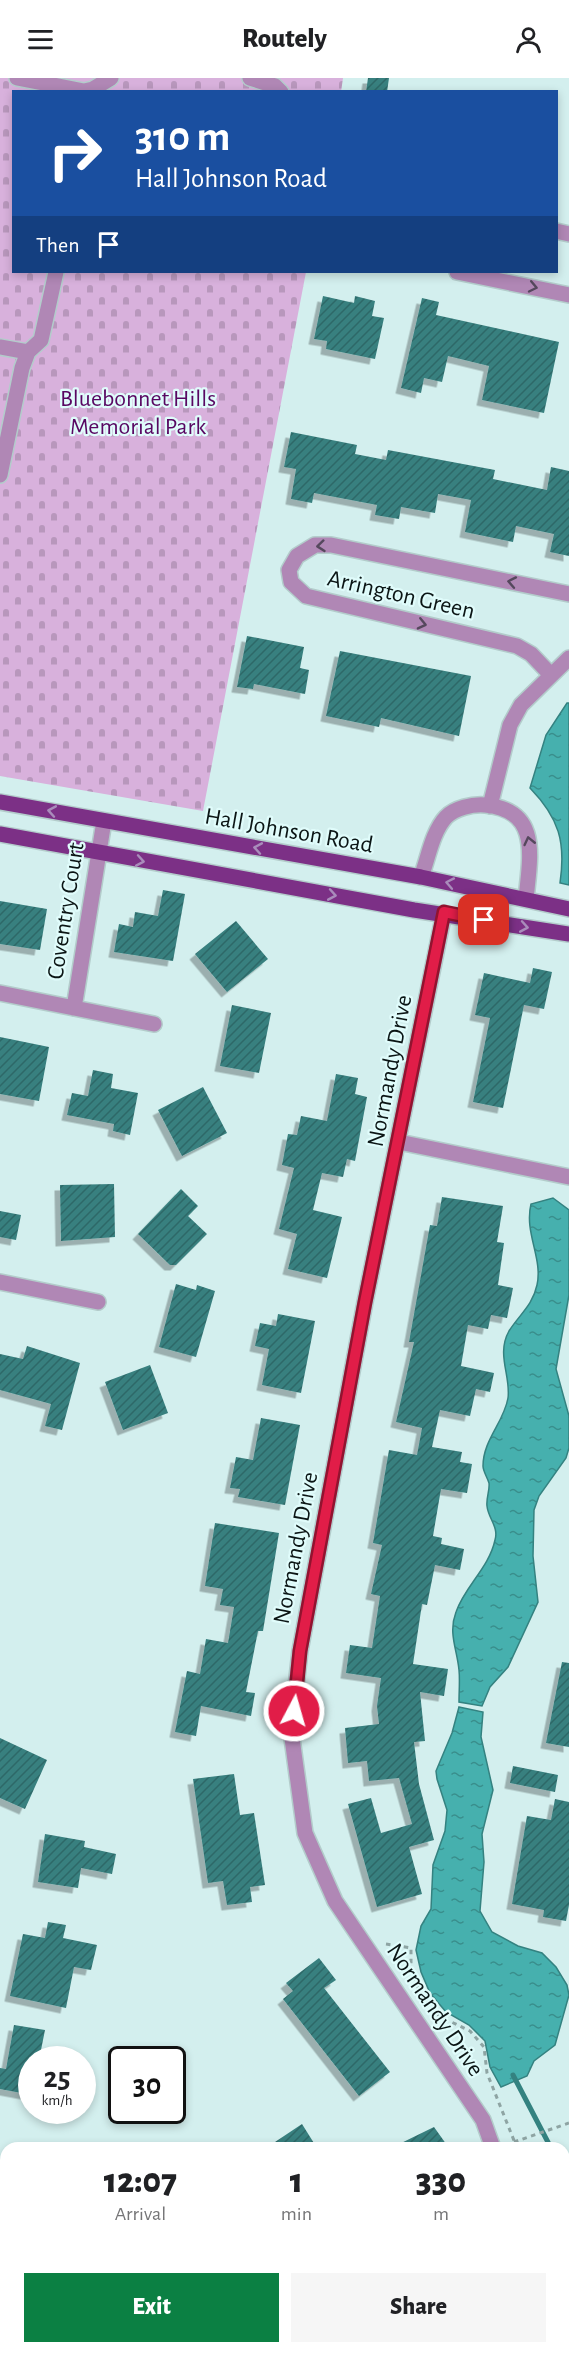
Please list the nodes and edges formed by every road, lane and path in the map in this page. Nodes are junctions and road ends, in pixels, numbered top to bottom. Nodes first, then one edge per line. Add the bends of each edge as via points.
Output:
1 (17, 78) edge
2 (111, 78) edge
3 (250, 78) edge
4 (79, 90) edge
5 (88, 90) edge
6 (279, 90) edge
7 (56, 273) edge
8 (462, 273) edge
9 (569, 295) edge
10 (0, 347) edge
11 (28, 352) junction
12 (0, 475) edge
13 (569, 594) edge
14 (569, 658) edge
15 (551, 675) junction
16 (0, 801) edge
17 (490, 806) junction
18 (104, 821) junction
19 (0, 834) edge
20 (98, 854) junction
21 (421, 877) junction
22 (526, 899) junction
23 (569, 909) edge
24 (444, 912) junction
25 (569, 934) edge
26 (0, 993) edge
27 (74, 1008) junction
28 (154, 1024) dead end
29 (399, 1142) junction
30 (569, 1177) edge
31 (0, 1282) edge
32 (98, 1302) dead end
33 (386, 1944) dead end
34 (569, 2123) edge
35 (492, 2142) edge
36 (514, 2142) joint

1 - 4 street
2 - 5 street
3 - 6 street
7 - 11 street via 41,340
8 -> 9 street
10 - 11 street
11 - 12 street
13 -> 15 street, Arrington Green via 331,545 315,545 297,556 289,570 291,582 306,596 517,646
14 - 15 street
15 - 17 street via 521,705 510,725
18 -> 16 main road, Hall Johnson Road
17 - 21 street via 465,807 446,818
22 -> 17 street via 531,851 528,833 518,817
18 - 20 street, Coventry Court
21 -> 18 main road, Hall Johnson Road
19 - 20 main road
20 -> 24 main road
20 - 27 street, Coventry Court
22 -> 21 main road, Hall Johnson Road
22 - 23 main road, Hall Johnson Road
24 -> 25 main road
24 - 29 street, Normandy Drive
26 - 27 street
27 - 28 street
29 - 30 street
29 - 35 street, Normandy Drive via 300,1651 291,1731 305,1833 335,1902 483,2120
31 - 32 street
33 - 36 path via 411,1948 411,1971 420,1994 439,2016 470,2031 484,2047 487,2073
34 - 36 path

